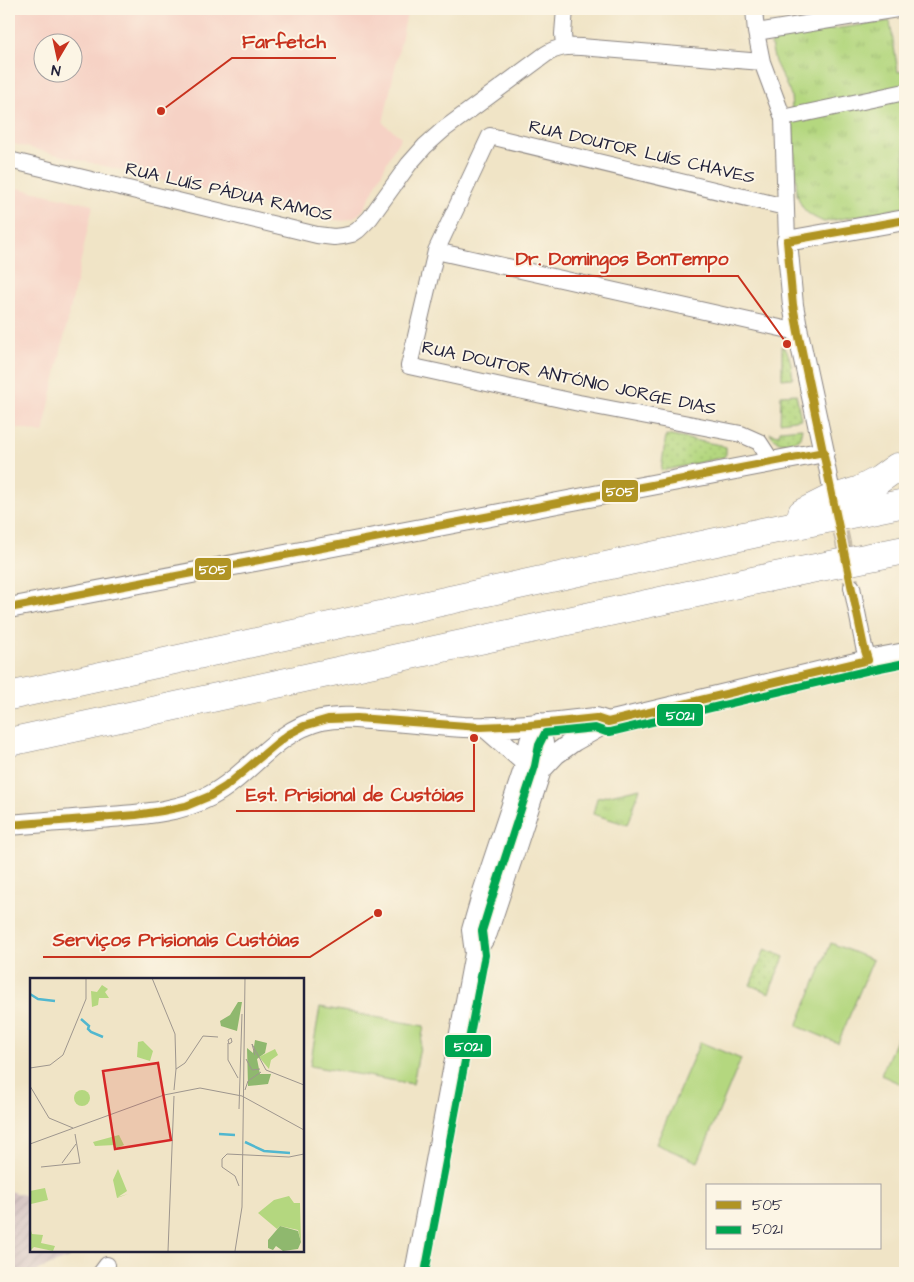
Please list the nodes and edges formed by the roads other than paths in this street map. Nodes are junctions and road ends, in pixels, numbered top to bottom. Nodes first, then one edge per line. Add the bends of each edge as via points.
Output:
1 (565, 9) edge
2 (754, 9) edge
3 (892, 9) edge
4 (756, 32) junction
5 (564, 46) junction
6 (762, 62) junction
7 (905, 92) edge
8 (783, 118) junction
9 (490, 136) joint
10 (9, 160) edge
11 (785, 207) junction
12 (905, 220) edge
13 (787, 241) junction
14 (436, 251) junction
15 (798, 332) junction
16 (824, 452) junction
17 (772, 462) junction
18 (897, 467) dead end
19 (831, 488) dead end
20 (905, 503) edge
21 (762, 532) junction
22 (905, 550) edge
23 (905, 568) edge
24 (771, 577) junction
25 (852, 587) tunnel mouth
26 (9, 608) edge
27 (905, 653) edge
28 (868, 660) junction
29 (9, 696) edge
30 (608, 722) junction
31 (539, 723) junction
32 (485, 727) junction
33 (9, 742) edge
34 (533, 766) junction
35 (9, 825) edge
36 (415, 1273) edge

1 - 5 street
2 - 4 street
3 - 4 street
4 - 6 street
5 - 6 street
5 - 10 street, RUA LUÍS PÁDUA RAMOS via 546,54 434,138 417,155 365,224 352,234 334,237 307,232
6 - 8 street
7 - 8 street
8 - 11 street
9 - 11 street, RUA DOUTOR LUÍS CHAVES
9 - 14 street, RUA DOUTOR ANTÓNIO JORGE DIAS
11 - 13 street
12 - 13 street
13 - 15 street
14 - 15 street
14 - 17 street, RUA DOUTOR ANTÓNIO JORGE DIAS via 409,366 741,434 759,442
15 - 16 street
16 - 17 street
16 - 19 street
17 - 26 street
18 - 21 highway via 860,490 828,500
20 - 21 highway
21 - 29 highway
22 - 24 highway
23 - 24 highway via 890,566 826,580
24 - 33 highway
25 - 28 street
27 - 28 street
28 - 30 street
30 - 31 street via 596,718
30 - 34 street
31 - 32 street
31 - 34 street via 543,743
32 - 34 street via 514,754
32 - 35 street via 332,718 299,728 281,739 223,788 194,802 158,813
34 - 36 street via 515,850 498,873 472,930 475,953

